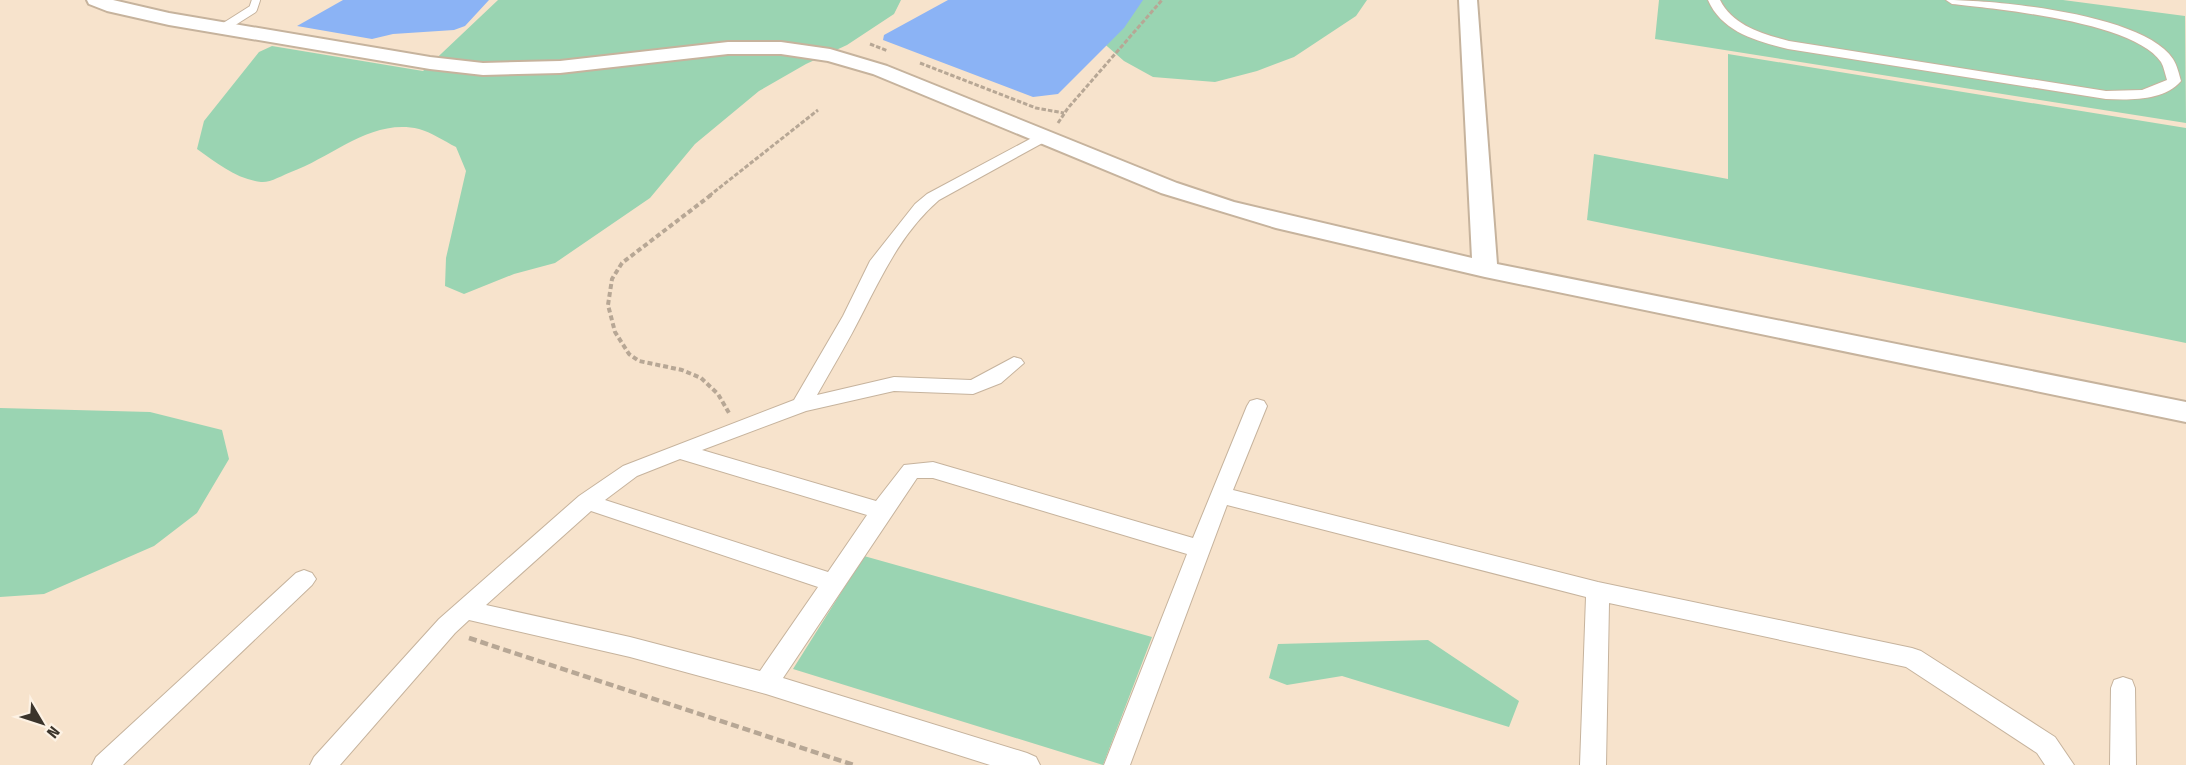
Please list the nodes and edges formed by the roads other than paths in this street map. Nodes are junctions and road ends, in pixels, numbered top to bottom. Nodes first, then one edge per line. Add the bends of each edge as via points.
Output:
1 (96, 0) edge
2 (256, 0) edge
3 (1468, 0) edge
4 (1714, 0) edge
5 (1952, 0) edge
6 (223, 28) junction
7 (1043, 137) junction
8 (1485, 269) junction
9 (1014, 363) dead end
10 (801, 405) junction
11 (1257, 406) dead end
12 (2186, 412) edge
13 (679, 451) junction
14 (1220, 495) junction
15 (587, 502) junction
16 (881, 511) junction
17 (1200, 549) junction
18 (304, 579) dead end
19 (834, 583) junction
20 (1598, 591) junction
21 (466, 610) junction
22 (766, 683) junction
23 (2122, 688) dead end
24 (105, 765) edge
25 (323, 765) edge
26 (1027, 765) edge
27 (1117, 765) edge
28 (1593, 765) edge
29 (2061, 765) edge
30 (2123, 765) edge

1 - 6 street via 123,10
2 - 6 lane via 253,9
3 - 8 street
4 - 5 street via 1727,20 1788,45 2106,95 2148,93 2164,89 2174,81 2172,66 2164,56 2107,27 2061,15
6 - 7 street via 483,69 560,68 728,48 792,49 853,60
7 - 8 street via 1226,207
7 - 10 street via 921,207 879,261
8 - 12 street
9 - 10 street via 973,387 894,384
10 - 13 street
11 - 14 street
13 - 15 street via 630,471
13 - 16 street
14 - 17 street
14 - 20 street
15 - 19 street
15 - 21 street
16 - 17 street via 911,470 933,470
16 - 19 street
17 - 27 street
18 - 24 street
19 - 22 street
20 - 28 street
20 - 29 street via 1912,658 2046,745
21 - 22 street
21 - 25 street via 447,626
22 - 26 street
23 - 30 street

